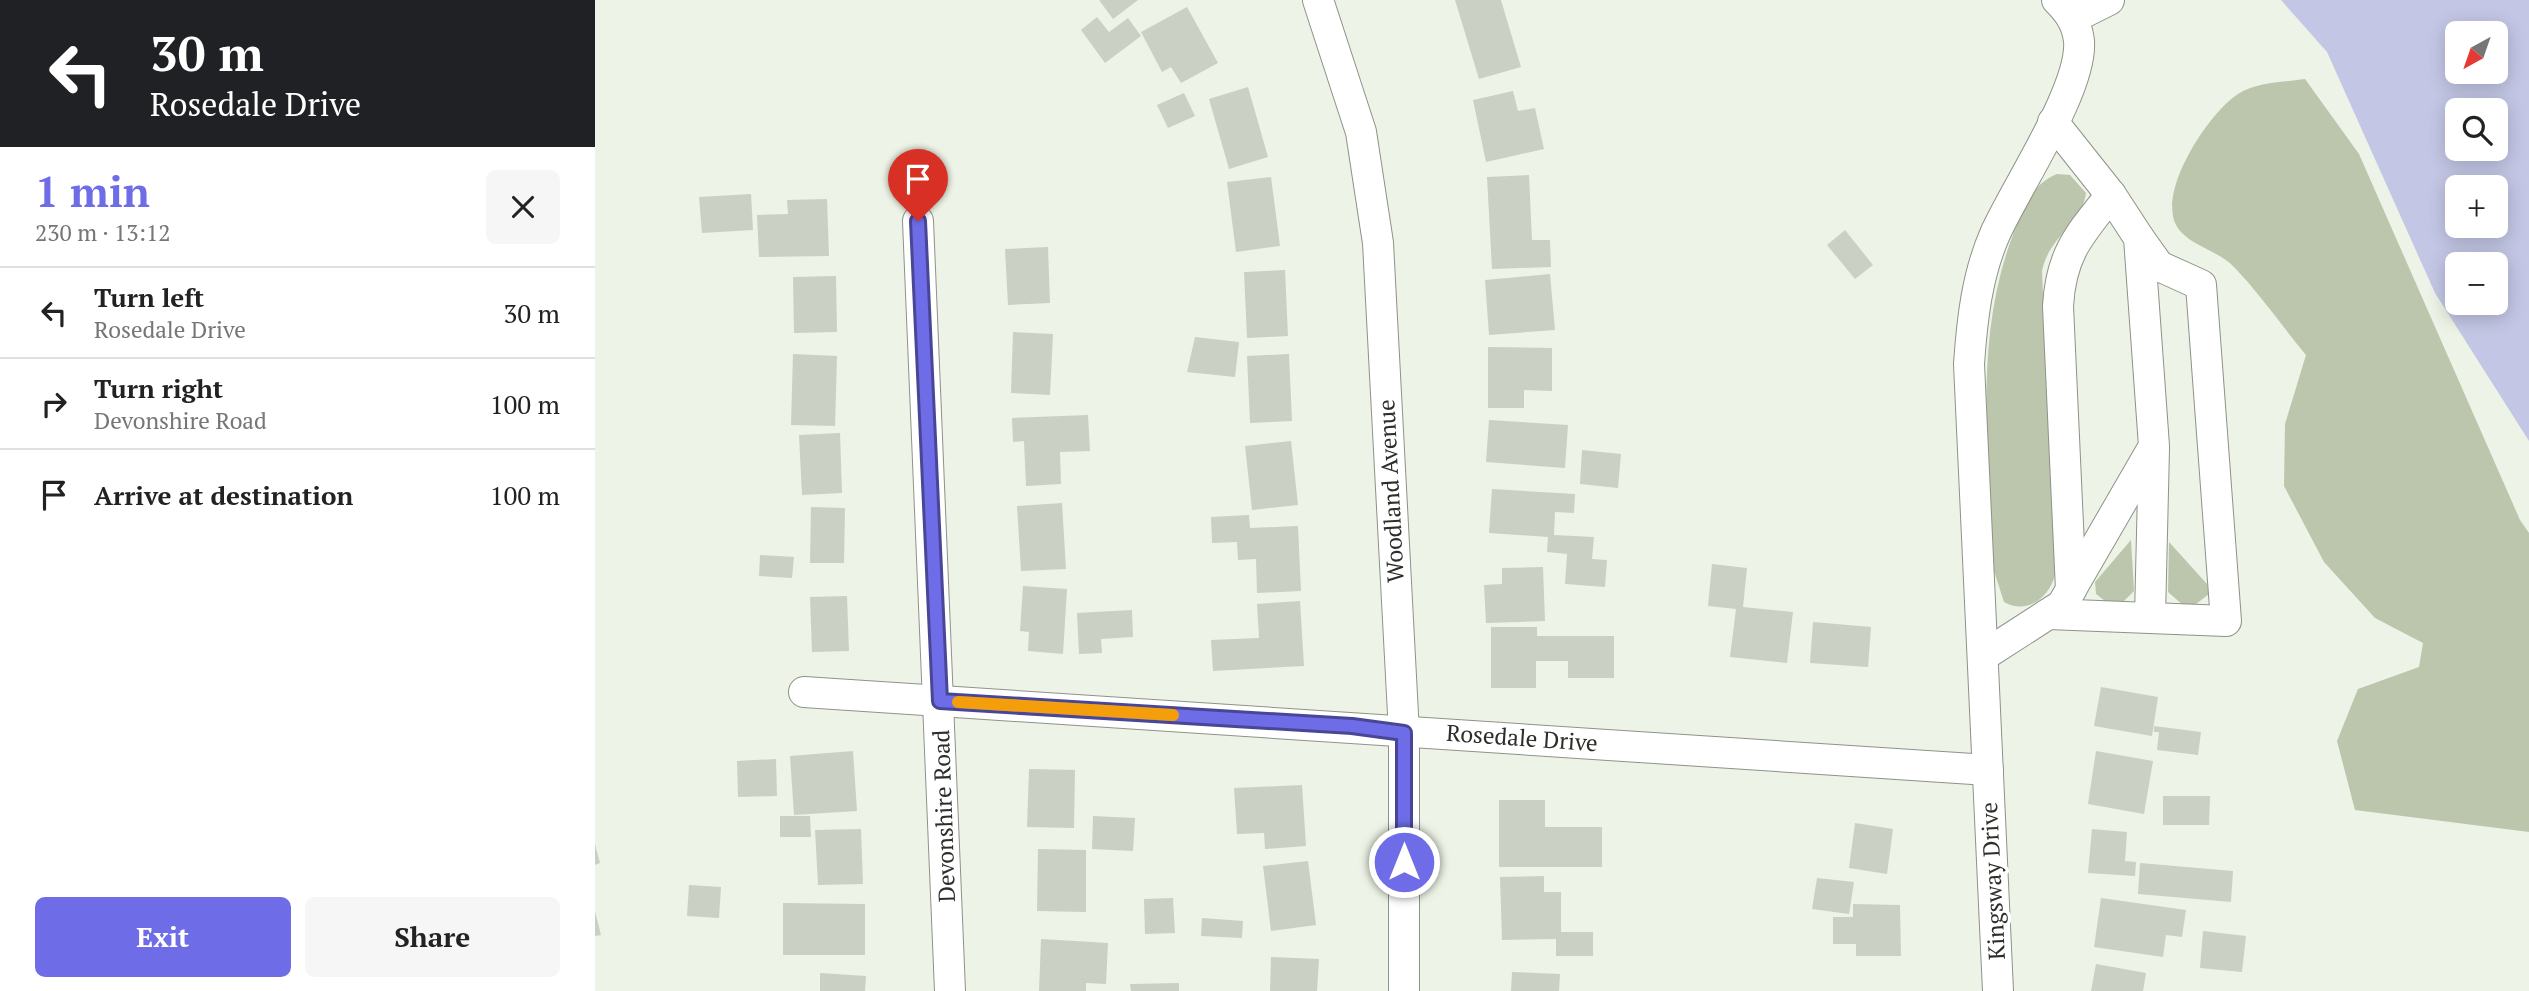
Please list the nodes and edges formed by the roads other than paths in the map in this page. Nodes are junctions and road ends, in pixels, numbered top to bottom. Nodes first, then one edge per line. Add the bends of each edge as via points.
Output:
1 (1318, 0) edge
2 (2109, 0) edge
3 (2065, 9) edge
4 (2053, 122) junction
5 (2111, 195) junction
6 (918, 221) dead end
7 (2139, 238) junction
8 (2154, 446) junction
9 (2071, 590) junction
10 (2047, 614) junction
11 (2150, 617) junction
12 (1983, 656) junction
13 (804, 692) dead end
14 (940, 701) junction
15 (1404, 733) junction
16 (1988, 770) junction
17 (950, 991) edge
18 (1403, 991) edge
19 (1998, 991) edge

1 - 15 street, Woodland Avenue via 1361,132 1378,243
2 - 3 street
3 - 4 street, Kingsway Drive via 2079,41 2077,61
4 - 5 street
4 - 12 street, Kingsway Drive via 1994,236 1972,321 1969,406
5 - 7 street
5 - 9 street via 2067,254 2059,280
6 - 14 street, Devonshire Road
7 - 8 street
7 - 11 street via 2159,267 2201,285 2226,621
8 - 9 street
8 - 11 street
9 - 10 street via 2062,605
10 - 11 street
10 - 12 street
12 - 16 street, Kingsway Drive
13 - 14 street, Rosedale Drive
14 - 15 street, Rosedale Drive
14 - 17 street, Devonshire Road
15 - 16 street, Rosedale Drive
15 - 18 street, Woodland Avenue
16 - 19 street, Kingsway Drive

